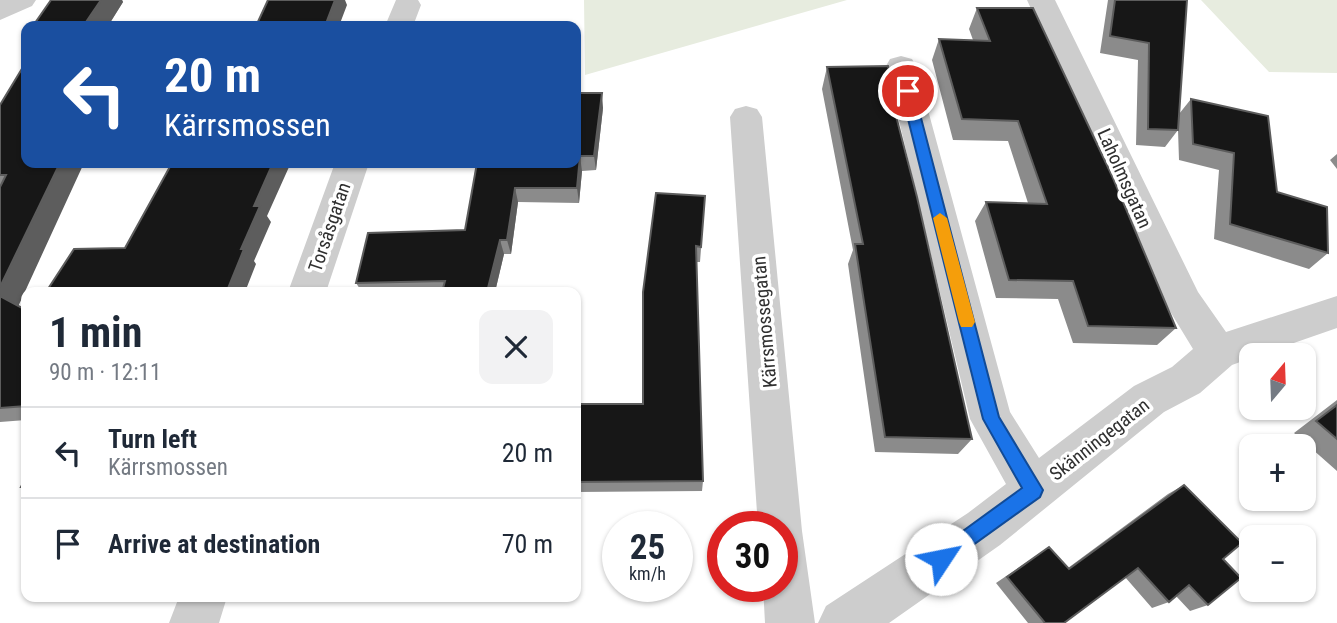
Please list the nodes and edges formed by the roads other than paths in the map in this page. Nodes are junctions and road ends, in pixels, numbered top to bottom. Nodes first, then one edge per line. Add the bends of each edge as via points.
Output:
1 (22, 0) edge
2 (1041, 0) edge
3 (0, 11) edge
4 (901, 66) dead end
5 (746, 117) dead end
6 (350, 168) edge
7 (309, 287) edge
8 (1337, 312) edge
9 (1218, 352) junction
10 (1034, 490) junction
11 (780, 511) edge
12 (201, 602) edge
13 (788, 602) edge
14 (194, 623) edge
15 (790, 623) edge
16 (842, 623) edge

1 - 3 street
2 - 9 street, Laholmsgatan via 1184,303
4 - 10 street via 991,419
5 - 11 street, Kärrsmossegatan
6 - 7 street, Torsåsgatan
8 - 9 street, Skänningegatan
9 - 10 street, Skänningegatan via 1186,380 1149,399
10 - 16 street, Skänningegatan via 985,529
12 - 14 street
13 - 15 street

